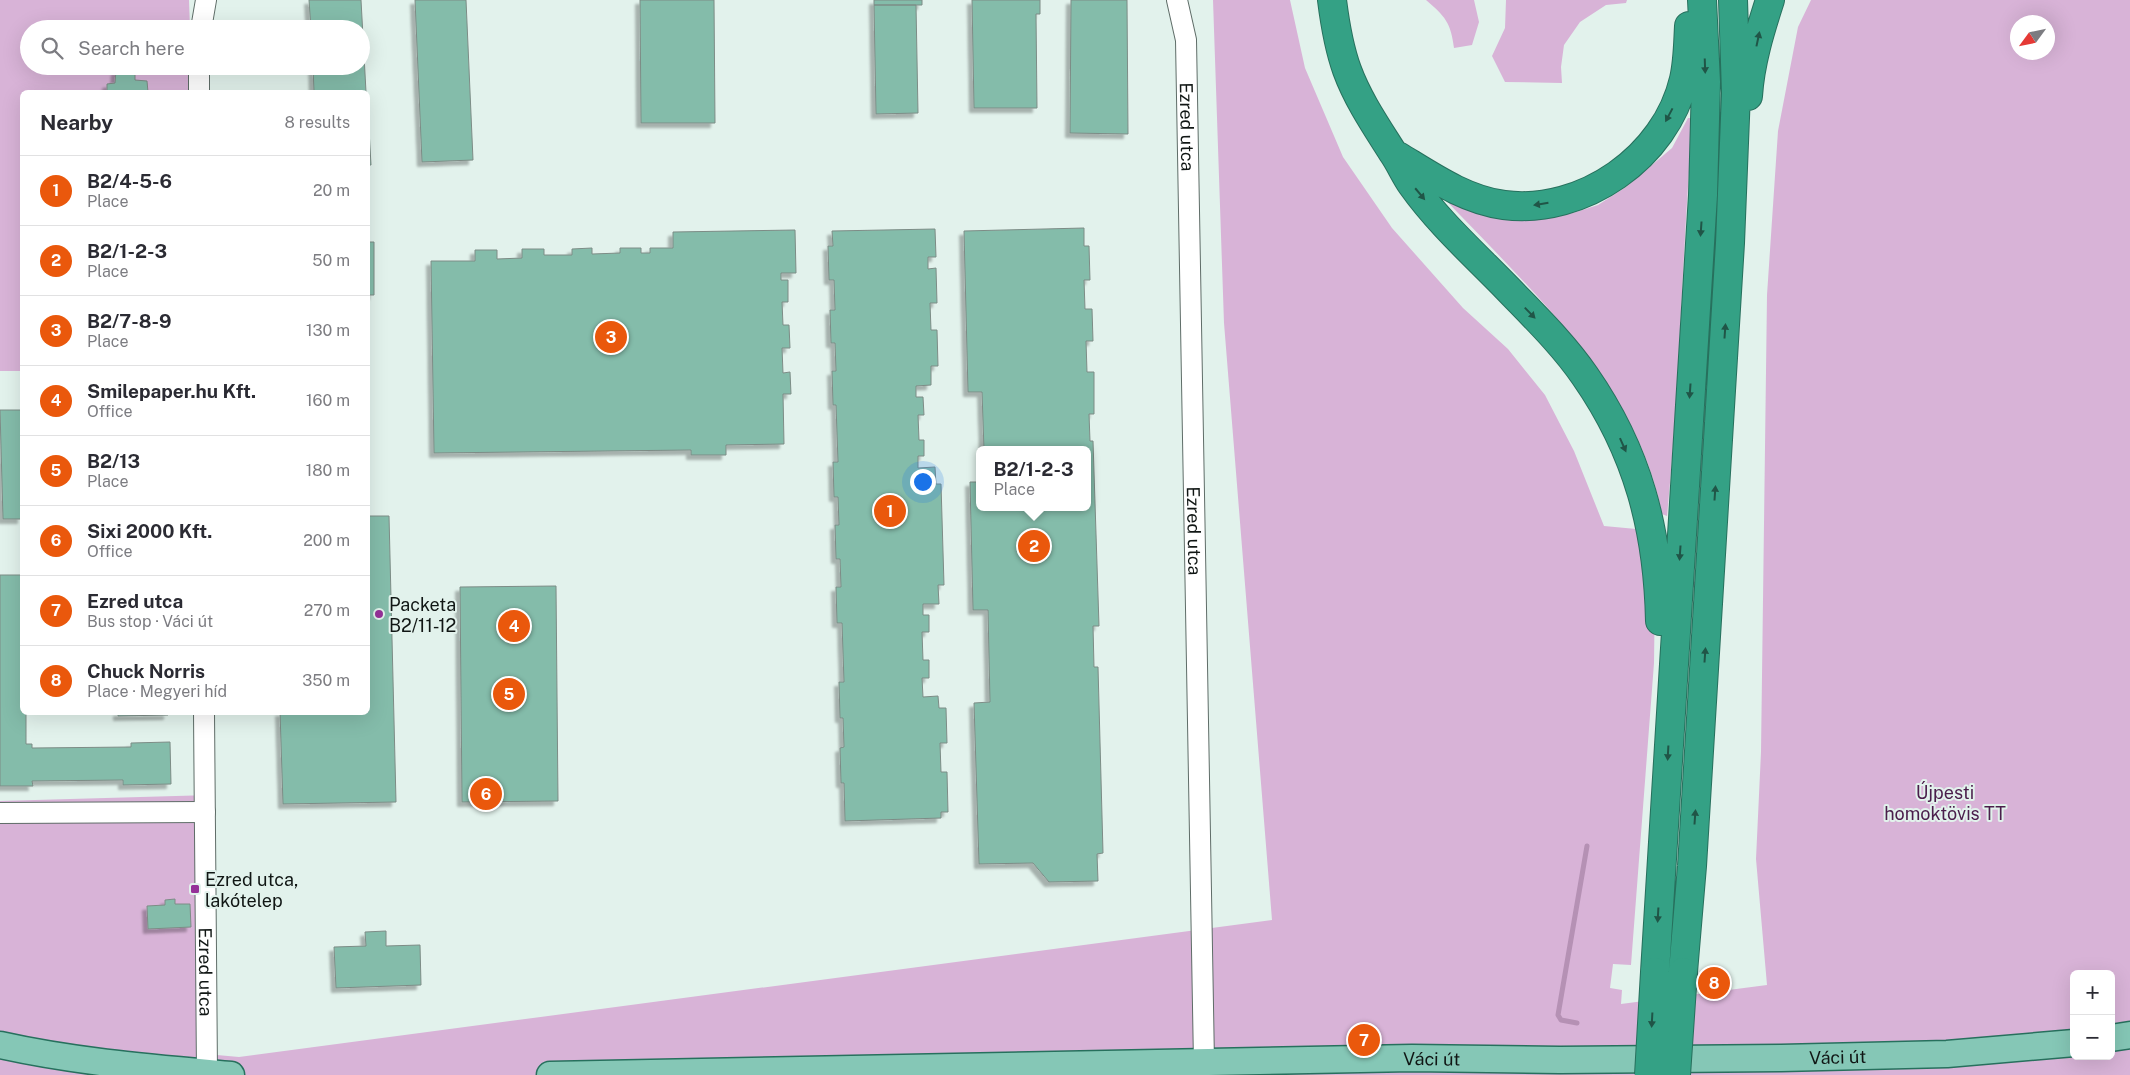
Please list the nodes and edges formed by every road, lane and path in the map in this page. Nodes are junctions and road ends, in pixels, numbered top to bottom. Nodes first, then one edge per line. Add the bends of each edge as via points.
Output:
1 (206, 0) edge
2 (1177, 0) edge
3 (1332, 0) edge
4 (1692, 0) edge
5 (1702, 0) edge
6 (1733, 0) edge
7 (1770, 0) edge
8 (203, 20) edge
9 (198, 75) edge
10 (199, 90) edge
11 (1393, 153) junction
12 (1730, 243) junction
13 (1671, 704) junction
14 (204, 715) edge
15 (206, 812) junction
16 (0, 813) edge
17 (2130, 1035) edge
18 (2115, 1037) edge
19 (2070, 1043) edge
20 (0, 1045) edge
21 (1204, 1063) junction
22 (219, 1074) edge
23 (550, 1075) edge
24 (1649, 1075) edge
25 (1676, 1075) edge

1 - 8 street
2 - 21 street, Ezred utca via 1186,40
3 - 11 highway via 1347,70 1368,115
4 -> 11 highway via 1684,80 1661,131 1643,154 1586,194 1533,206 1504,205 1466,195
5 -> 13 highway via 1706,82 1703,195
6 - 12 highway via 1736,93
12 -> 7 highway via 1743,185 1749,83
9 - 10 street
11 -> 13 highway via 1413,185 1448,227 1560,343 1584,375 1615,427 1632,464 1652,528 1659,586 1661,665
25 -> 12 highway, bridge
13 -> 24 highway, bridge
14 - 15 street, Ezred utca
15 - 16 street
15 - 22 street, Ezred utca
17 - 18 main road
19 - 21 main road, Váci út via 1947,1054 1820,1057 1412,1058
20 - 22 main road via 112,1064
21 - 23 main road, Váci út

